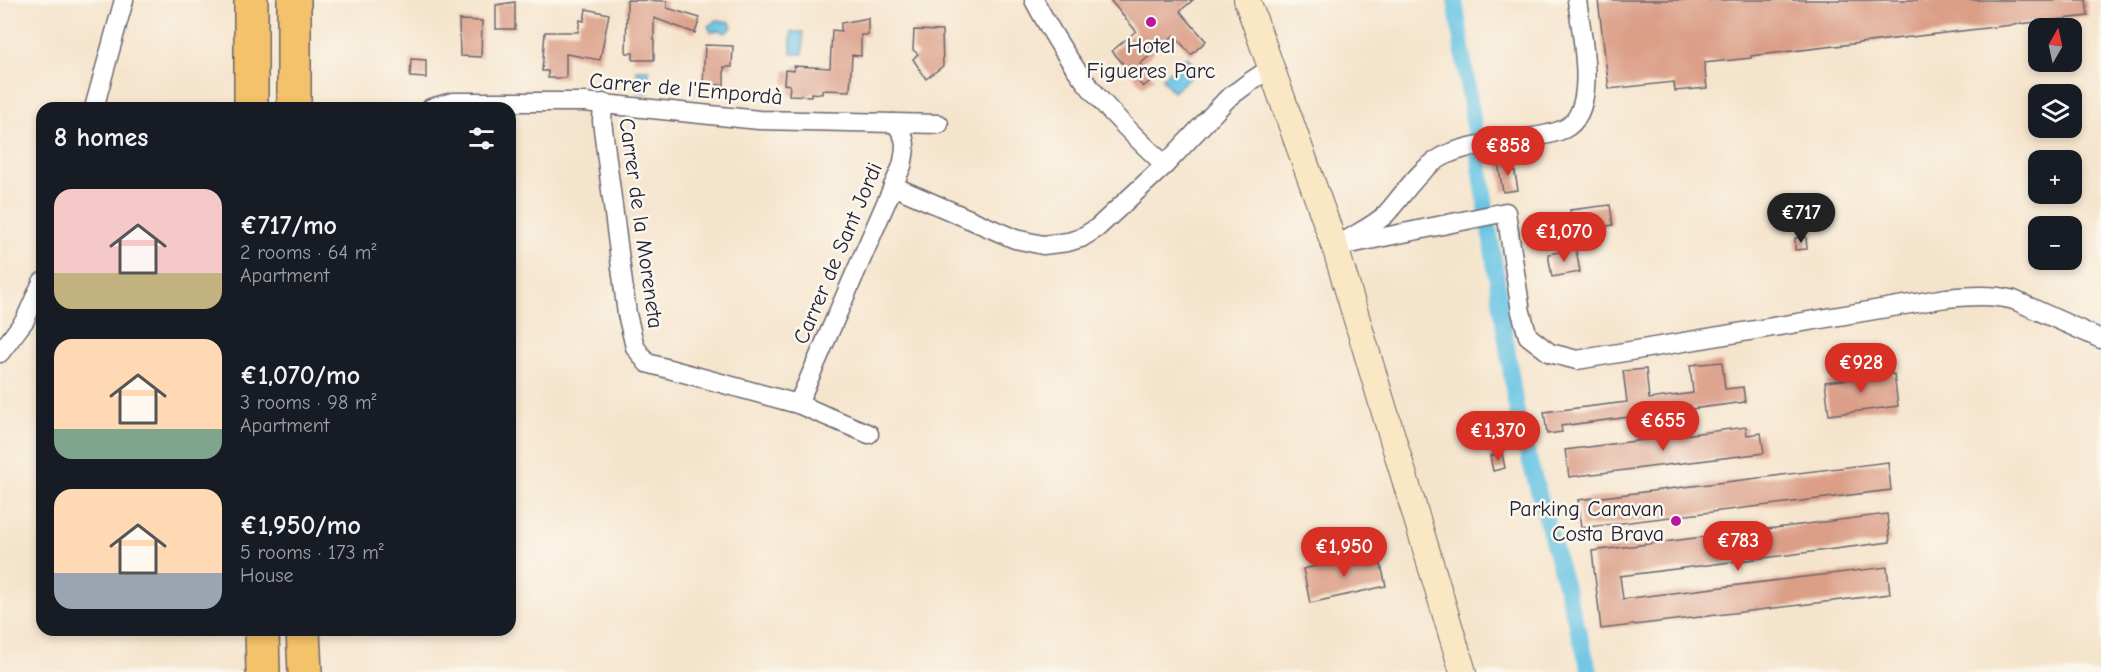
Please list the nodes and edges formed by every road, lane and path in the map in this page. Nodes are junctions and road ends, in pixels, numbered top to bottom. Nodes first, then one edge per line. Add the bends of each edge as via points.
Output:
1 (124, 0) edge
2 (251, 0) edge
3 (294, 0) edge
4 (1034, 0) edge
5 (1247, 0) edge
6 (1577, 0) edge
7 (1271, 68) junction
8 (96, 102) edge
9 (251, 102) edge
10 (294, 102) edge
11 (516, 103) edge
12 (603, 104) junction
13 (894, 123) junction
14 (939, 124) dead end
15 (1165, 165) junction
16 (893, 186) junction
17 (1335, 247) junction
18 (36, 295) edge
19 (2101, 339) edge
20 (0, 353) edge
21 (798, 404) junction
22 (869, 434) dead end
23 (262, 636) edge
24 (303, 636) edge
25 (263, 672) edge
26 (305, 672) edge
27 (1463, 672) edge

1 - 8 street
2 - 9 highway
3 - 10 highway
4 - 15 street via 1088,86
5 - 7 main road
6 - 17 street via 1585,98 1579,114 1566,128 1549,135 1467,147 1446,155 1415,177 1385,215
7 - 15 street via 1227,99
7 - 17 main road
11 - 12 street, Carrer de l'Empordà
12 - 13 street, Carrer de l'Empordà via 759,120
12 - 21 street, Carrer de la Moreneta via 625,303 635,347 647,363
13 - 14 street, Carrer de l'Empordà
13 - 16 street, Carrer de Sant Jordi via 904,137 906,150
15 - 16 street via 1097,228 1081,238 1055,245 1016,239
16 - 21 street, Carrer de Sant Jordi
17 - 19 street via 1506,212 1528,336 1550,353 1577,360 1977,295 2014,300
17 - 27 main road
18 - 20 street via 25,320
21 - 22 street, Carrer de la Moreneta
23 - 25 highway
24 - 26 highway

